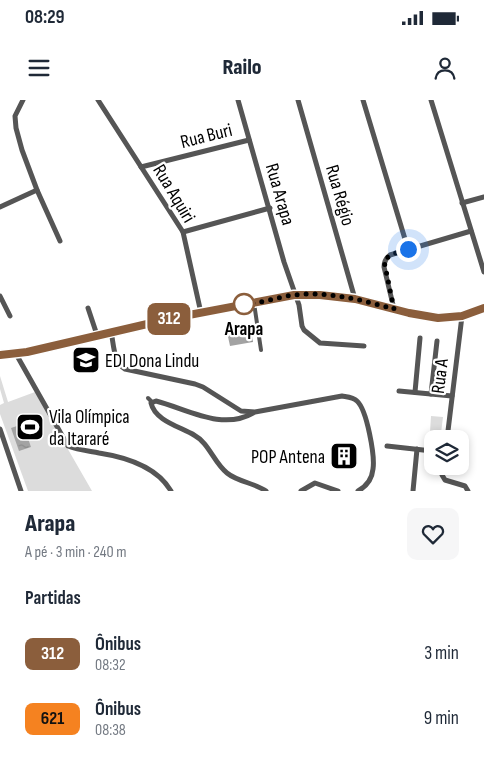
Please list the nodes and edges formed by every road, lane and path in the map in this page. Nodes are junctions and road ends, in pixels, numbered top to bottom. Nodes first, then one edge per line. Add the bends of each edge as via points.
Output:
1 (23, 100) edge
2 (98, 100) edge
3 (238, 100) edge
4 (298, 100) edge
5 (364, 100) edge
6 (431, 100) edge
7 (249, 140) junction
8 (141, 167) junction
9 (37, 190) junction
10 (484, 197) edge
11 (462, 204) junction
12 (0, 207) edge
13 (270, 208) junction
14 (471, 231) junction
15 (183, 232) junction
16 (60, 241) dead end
17 (408, 249) junction
18 (484, 272) edge
19 (294, 295) junction
20 (0, 296) edge
21 (355, 299) junction
22 (254, 303) junction
23 (88, 308) dead end
24 (484, 308) edge
25 (394, 309) junction
26 (201, 313) junction
27 (10, 316) dead end
28 (462, 316) junction
29 (111, 332) junction
30 (97, 335) junction
31 (420, 338) dead end
32 (437, 341) dead end
33 (364, 346) dead end
34 (261, 350) dead end
35 (16, 354) junction
36 (0, 355) edge
37 (399, 390) dead end
38 (415, 392) junction
39 (431, 394) junction
40 (452, 396) junction
41 (255, 412) junction
42 (0, 429) edge
43 (448, 430) edge
44 (388, 446) dead end
45 (417, 449) junction
46 (424, 450) edge
47 (442, 475) edge
48 (22, 491) edge
49 (171, 491) edge
50 (266, 491) edge
51 (301, 491) edge
52 (338, 491) edge
53 (358, 491) edge
54 (413, 491) edge
55 (468, 491) edge

1 - 9 street via 16,116 16,128
2 - 8 street, Rua Aquiri
3 - 7 street, Rua Arapa
4 - 21 street, Rua Régio
5 - 17 street
6 - 11 street
7 - 8 street, Rua Buri
7 - 13 street, Rua Arapa
8 - 15 street, Rua Aquiri
9 - 12 street
9 - 16 street
10 - 11 street
11 - 14 street
13 - 15 street
13 - 19 street, Rua Arapa
14 - 17 street
14 - 18 street
15 - 26 street, Rua Aquiri
17 - 25 street via 390,255 384,261
19 - 21 main road
19 - 22 main road
19 - 33 street, Rua Arapa via 303,328 315,340 324,344
20 - 27 street
21 - 25 main road
22 - 26 main road
22 - 34 street
23 - 30 street
24 - 28 main road
25 - 28 main road via 432,318
26 - 29 main road
28 - 40 street, Rua A
29 - 30 main road
29 - 41 street via 118,364 125,369 195,384 241,411
30 - 35 main road
31 - 38 street
32 - 39 street
35 - 36 main road
35 - 49 street via 68,446 138,464 161,478
37 - 38 street
38 - 39 street
39 - 40 street
40 - 43 street, Rua A
41 - 50 street via 238,419 220,420 150,400 154,411 198,438 229,475
41 - 53 street via 342,396 356,400 366,419 373,463 370,479
42 - 48 street
44 - 45 street
45 - 46 street
45 - 54 street
47 - 55 street via 445,480 465,486
51 - 52 street via 318,483

